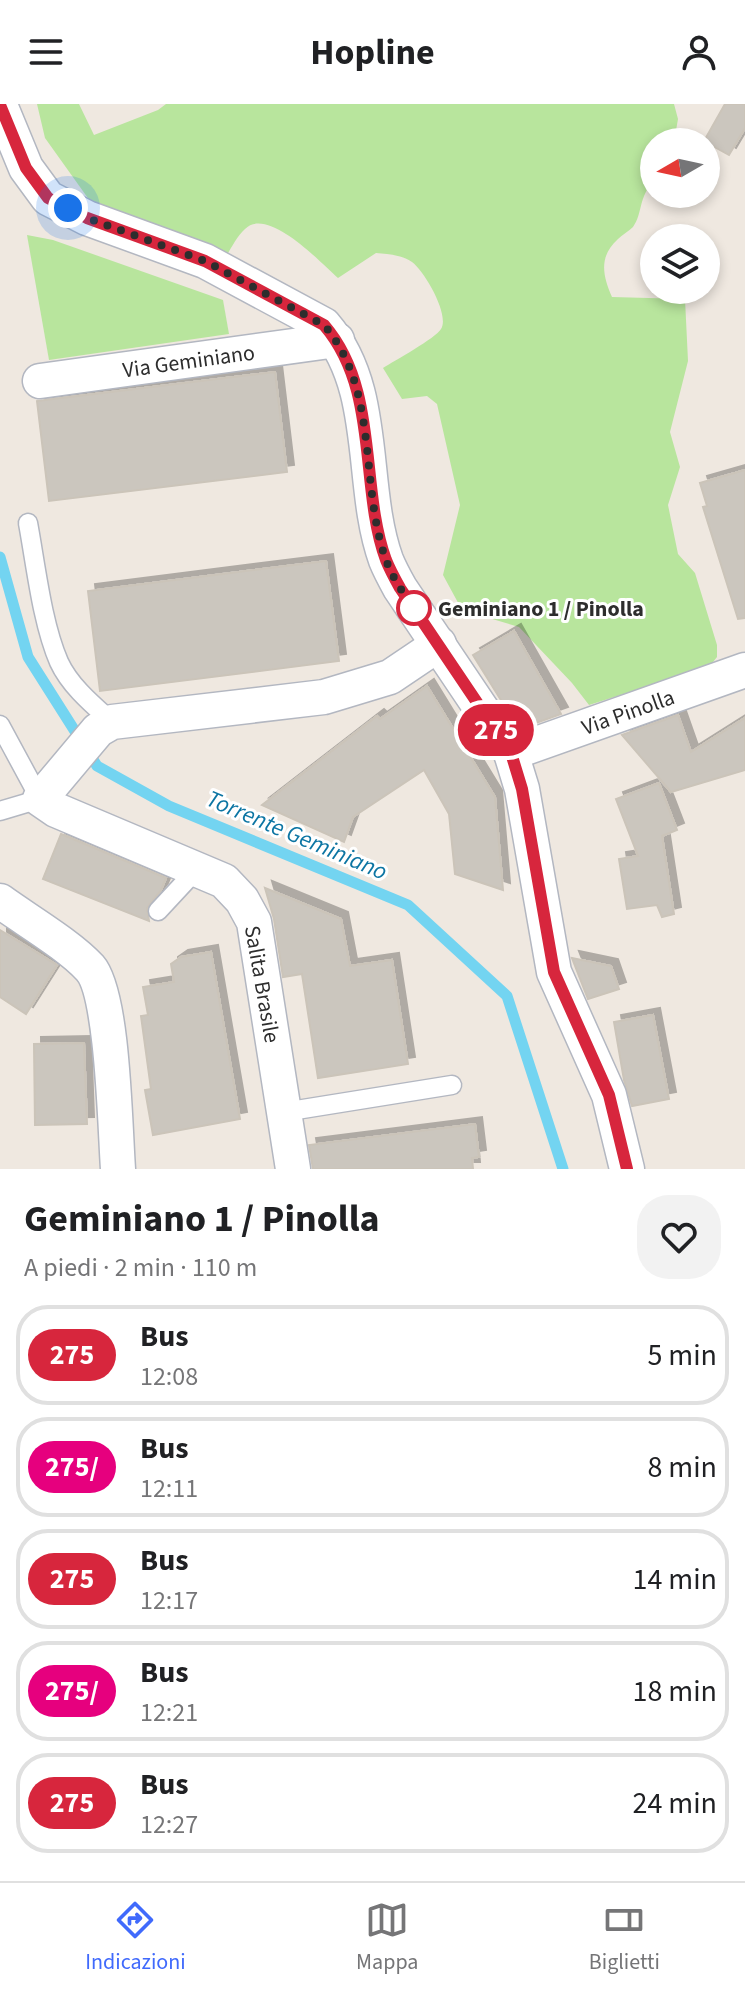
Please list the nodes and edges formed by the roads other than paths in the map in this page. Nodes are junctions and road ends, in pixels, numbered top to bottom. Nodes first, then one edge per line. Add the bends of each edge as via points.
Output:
1 (0, 105) edge
2 (13, 172) edge
3 (337, 340) junction
4 (40, 381) dead end
5 (28, 523) dead end
6 (439, 644) junction
7 (745, 670) edge
8 (0, 725) edge
9 (105, 726) junction
10 (511, 753) junction
11 (44, 792) junction
12 (0, 811) edge
13 (197, 869) junction
14 (0, 901) edge
15 (158, 911) dead end
16 (452, 1085) dead end
17 (284, 1112) junction
18 (118, 1169) edge
19 (293, 1169) edge
20 (627, 1169) edge

1 - 2 street
2 - 3 street via 87,218 205,261 314,319
3 - 4 street, Via Geminiano
3 - 6 street via 363,415 386,560
5 - 9 lane via 59,663
6 - 9 street via 390,677 324,697
6 - 10 street
7 - 10 street, Via Pinolla
8 - 11 lane
9 - 11 street
10 - 20 street via 554,972 609,1095
11 - 12 lane
11 - 13 street, Salita Brasile via 56,810
13 - 15 lane
13 - 17 street, Salita Brasile via 234,889 254,922
14 - 18 street via 80,959 98,979 106,1008
16 - 17 lane
17 - 19 street, Salita Brasile

